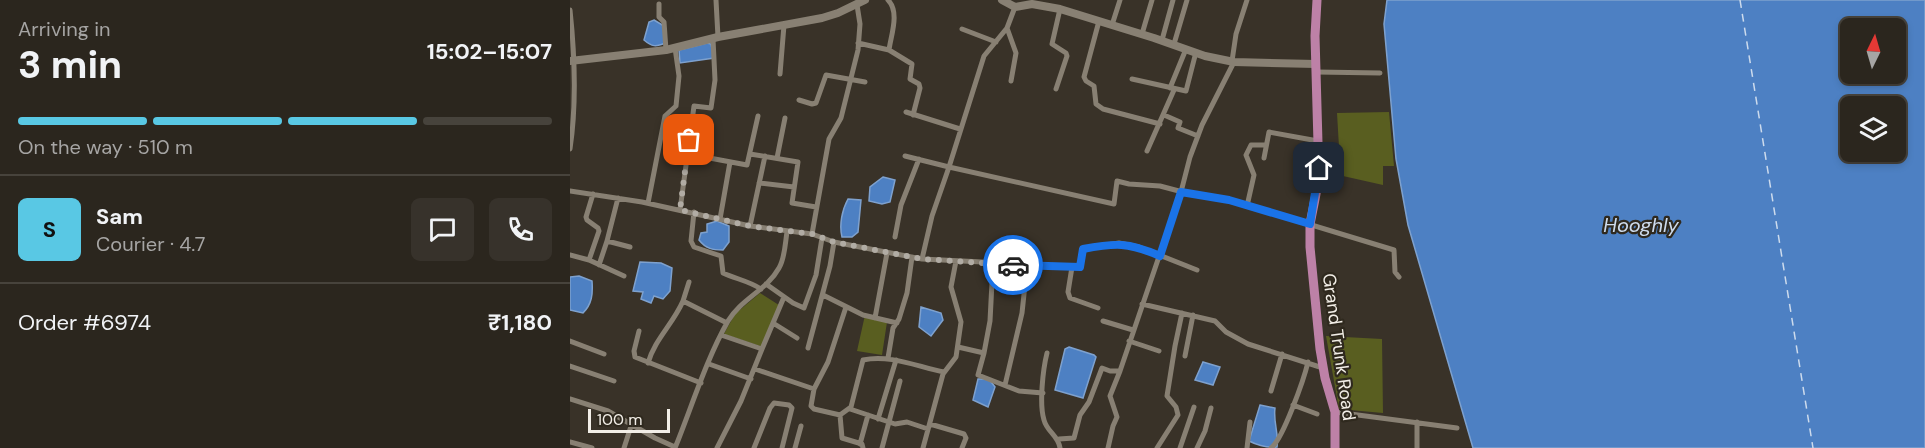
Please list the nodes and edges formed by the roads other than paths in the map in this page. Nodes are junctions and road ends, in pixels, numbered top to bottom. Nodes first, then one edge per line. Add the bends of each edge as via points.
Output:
1 (716, 0) edge
2 (888, 0) edge
3 (1002, 0) edge
4 (1120, 0) edge
5 (1152, 0) edge
6 (1173, 0) edge
7 (1187, 0) edge
8 (1247, 0) edge
9 (1317, 0) edge
10 (861, 2) edge
11 (1040, 3) edge
12 (659, 4) dead end
13 (1015, 7) junction
14 (1060, 9) junction
15 (570, 10) edge
16 (1099, 21) junction
17 (784, 24) junction
18 (1112, 25) junction
19 (1007, 28) junction
20 (962, 29) dead end
21 (1142, 34) junction
22 (715, 38) junction
23 (1162, 40) junction
24 (996, 42) junction
25 (858, 43) junction
26 (1174, 44) junction
27 (671, 49) junction
28 (1186, 49) junction
29 (889, 50) junction
30 (1196, 52) junction
31 (572, 61) edge
32 (1233, 62) junction
33 (1316, 68) junction
34 (1380, 73) dead end
35 (780, 74) dead end
36 (850, 79) junction
37 (1132, 79) dead end
38 (1011, 81) dead end
39 (865, 82) dead end
40 (1056, 89) dead end
41 (1172, 89) junction
42 (799, 100) dead end
43 (906, 112) dead end
44 (913, 115) junction
45 (1164, 115) junction
46 (758, 116) dead end
47 (785, 118) dead end
48 (1160, 124) junction
49 (960, 129) junction
50 (1198, 136) junction
51 (1318, 141) junction
52 (1266, 145) junction
53 (570, 149) edge
54 (1147, 151) dead end
55 (688, 154) junction
56 (750, 154) junction
57 (765, 156) junction
58 (905, 156) dead end
59 (777, 158) junction
60 (1264, 158) dead end
61 (919, 159) junction
62 (730, 162) junction
63 (949, 167) junction
64 (759, 183) junction
65 (794, 187) junction
66 (570, 192) edge
67 (1181, 192) junction
68 (592, 194) junction
69 (618, 198) junction
70 (648, 203) junction
71 (1247, 206) junction
72 (816, 207) junction
73 (680, 210) junction
74 (694, 212) junction
75 (720, 219) junction
76 (1310, 224) junction
77 (750, 226) junction
78 (787, 232) junction
79 (812, 234) junction
80 (895, 237) dead end
81 (822, 238) junction
82 (607, 241) junction
83 (834, 242) junction
84 (630, 247) dead end
85 (887, 253) junction
86 (570, 255) edge
87 (1160, 256) junction
88 (912, 257) junction
89 (922, 259) junction
90 (589, 260) junction
91 (956, 261) junction
92 (993, 263) junction
93 (599, 265) junction
94 (1027, 266) junction
95 (1072, 267) junction
96 (1197, 270) dead end
97 (624, 276) dead end
98 (1398, 277) dead end
99 (689, 282) dead end
100 (764, 287) junction
101 (823, 295) junction
102 (784, 297) junction
103 (683, 301) junction
104 (1142, 304) junction
105 (846, 307) junction
106 (1098, 308) dead end
107 (1182, 313) junction
108 (1193, 315) junction
109 (875, 318) junction
110 (1103, 321) dead end
111 (727, 323) junction
112 (773, 323) junction
113 (897, 323) junction
114 (1133, 330) junction
115 (639, 331) dead end
116 (721, 335) junction
117 (797, 338) dead end
118 (570, 341) edge
119 (1130, 341) junction
120 (958, 347) junction
121 (808, 348) dead end
122 (762, 349) junction
123 (1159, 351) dead end
124 (984, 353) junction
125 (1047, 353) dead end
126 (604, 354) dead end
127 (1282, 354) junction
128 (1185, 356) dead end
129 (888, 358) junction
130 (896, 360) junction
131 (1308, 362) junction
132 (648, 363) junction
133 (709, 364) junction
134 (570, 366) edge
135 (1323, 368) junction
136 (755, 369) junction
137 (1120, 371) junction
138 (944, 372) junction
139 (751, 379) junction
140 (614, 381) dead end
141 (900, 381) dead end
142 (701, 383) junction
143 (1005, 385) junction
144 (814, 389) junction
145 (1271, 391) dead end
146 (1043, 393) junction
147 (570, 399) edge
148 (1293, 405) junction
149 (1194, 407) dead end
150 (1211, 408) dead end
151 (850, 409) junction
152 (1335, 412) junction
153 (1317, 414) dead end
154 (840, 415) junction
155 (868, 415) junction
156 (878, 419) junction
157 (1250, 422) dead end
158 (1417, 422) junction
159 (632, 423) junction
160 (890, 423) junction
161 (801, 426) dead end
162 (929, 426) junction
163 (1457, 428) dead end
164 (1059, 439) junction
165 (570, 442) edge
166 (862, 446) edge
167 (675, 447) edge
168 (592, 448) edge
169 (624, 448) edge
170 (717, 448) edge
171 (754, 448) edge
172 (782, 448) edge
173 (795, 448) edge
174 (882, 448) edge
175 (923, 448) edge
176 (962, 448) edge
177 (1060, 448) edge
178 (1108, 448) edge
179 (1157, 448) edge
180 (1180, 448) edge
181 (1197, 448) edge
182 (1246, 448) edge
183 (1271, 448) edge
184 (1335, 448) edge
185 (1417, 448) edge

1 - 22 street
2 - 29 street via 894,9
3 - 13 street
4 - 18 street
5 - 21 street
6 - 23 street
7 - 26 street
8 - 32 street via 1236,34
9 - 33 main road, Grand Trunk Road
10 - 17 street via 822,18
10 - 25 street
11 - 13 street
11 - 14 street
12 - 27 street via 659,16
13 - 19 street
14 - 16 street
14 - 40 street via 1052,44 1067,56
15 - 31 street
16 - 18 street
16 - 48 street via 1084,77 1094,86 1096,104
17 - 22 street
17 - 35 street
18 - 21 street
19 - 24 street
19 - 38 street via 1016,57
20 - 24 street
21 - 23 street
22 - 27 street
22 - 55 street via 711,108 694,106
23 - 26 street
24 - 49 street via 984,56
25 - 29 street
25 - 36 street
26 - 28 street
27 - 31 street
27 - 70 street via 679,76 676,106 665,116
28 - 30 street
28 - 41 street
29 - 44 street via 913,65 910,79 920,88
30 - 32 street
30 - 41 street via 1187,90
31 - 53 street via 575,109
32 - 33 street
32 - 50 street
33 - 34 street
33 - 51 main road, Grand Trunk Road
36 - 39 street
36 - 42 street via 826,75 816,103
36 - 72 street via 840,118 829,139
37 - 41 street
41 - 45 street
43 - 44 street
44 - 49 street
45 - 48 street
45 - 50 street via 1180,122 1178,128
46 - 56 street
47 - 59 street
48 - 54 street
49 - 63 street
50 - 67 street
51 - 52 street via 1272,132 1268,133
51 - 76 main road, Grand Trunk Road via 1318,179
52 - 60 street
52 - 71 street via 1251,145 1246,155 1254,175
55 - 62 street
55 - 73 street
56 - 57 street
56 - 62 street via 747,165
57 - 59 street
57 - 64 street
58 - 61 street
59 - 65 street via 798,162
61 - 63 street
61 - 80 street via 904,197
62 - 75 street
63 - 67 street via 1114,204 1118,181
63 - 89 street
64 - 65 street
64 - 77 street
65 - 72 street via 792,203
66 - 68 street
67 - 71 street
67 - 87 street
68 - 69 street
68 - 90 street via 587,220 599,231
69 - 70 street
69 - 82 street
70 - 73 street
71 - 76 street
72 - 79 street
73 - 74 street
74 - 75 street
74 - 100 street via 694,247 721,256 723,273
75 - 77 street
76 - 98 street via 1394,250
76 - 135 main road, Grand Trunk Road via 1311,270
77 - 78 street
78 - 79 street
78 - 100 street via 780,266
79 - 81 street
81 - 83 street
81 - 102 street via 816,275 804,308
82 - 84 street
82 - 93 street
83 - 85 street
83 - 101 street
85 - 88 street
85 - 109 street
86 - 90 street
87 - 95 street via 1119,243 1083,249 1080,267
87 - 96 street
87 - 104 street
88 - 89 street
88 - 113 street via 907,293
89 - 91 street
90 - 93 street
91 - 92 street
91 - 120 street via 951,287 961,322
92 - 94 street
92 - 124 street
93 - 97 street
94 - 95 street
94 - 143 street via 1022,313
95 - 106 street via 1070,298
99 - 103 street
100 - 102 street
100 - 111 street via 734,311
101 - 105 street
101 - 121 street
102 - 112 street
103 - 111 street
103 - 132 street via 654,346
104 - 107 street
104 - 114 street
105 - 109 street
105 - 144 street via 828,362
107 - 108 street
107 - 179 street via 1167,396 1178,414
108 - 127 street via 1218,322 1226,332 1248,344
108 - 128 street
109 - 113 street
110 - 114 street
111 - 116 street
112 - 117 street
112 - 122 street
113 - 129 street
114 - 119 street
115 - 132 street via 634,355
116 - 122 street
116 - 133 street
118 - 126 street
119 - 123 street
119 - 137 street
120 - 124 street
120 - 138 street via 956,357
122 - 136 street
124 - 143 street via 978,375
125 - 146 street
127 - 131 street
127 - 145 street
129 - 130 street
129 - 151 street via 863,360
130 - 138 street
130 - 156 street
131 - 135 street
131 - 148 street
132 - 142 street
133 - 139 street
133 - 142 street
134 - 140 street
135 - 152 main road, Grand Trunk Road
136 - 139 street
136 - 144 street
137 - 164 street via 1102,368 1074,438
137 - 178 street via 1110,396 1117,417
138 - 162 street
139 - 170 street
141 - 160 street
142 - 167 street
143 - 146 street
144 - 154 street via 812,407
146 - 164 street via 1044,420
147 - 159 street
148 - 153 street
148 - 183 street via 1278,441
149 - 180 street
150 - 181 street
151 - 154 street
151 - 155 street
152 - 158 street
152 - 184 main road, Grand Trunk Road
154 - 166 street via 842,438
155 - 156 street
155 - 166 street
156 - 160 street
157 - 182 street
158 - 163 street
158 - 185 street
159 - 167 street
159 - 169 street
160 - 162 street
160 - 174 street
161 - 173 street
162 - 175 street
162 - 176 street via 963,434 966,438
164 - 177 street
165 - 168 street
171 - 172 street via 774,403 792,408

